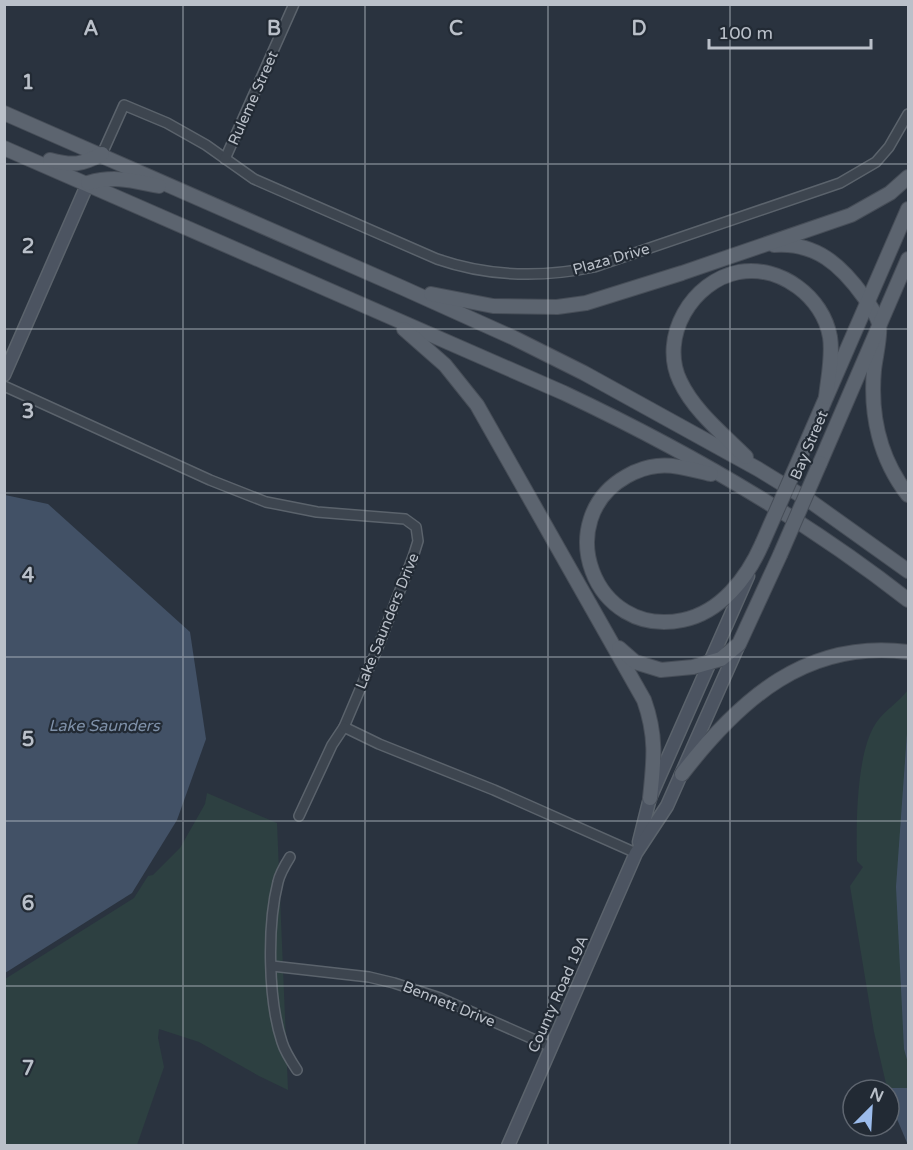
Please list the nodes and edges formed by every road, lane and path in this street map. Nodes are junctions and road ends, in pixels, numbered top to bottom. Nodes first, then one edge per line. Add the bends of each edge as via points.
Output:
1 (294, 4) edge
2 (4, 113) edge
3 (909, 114) edge
4 (4, 148) edge
5 (22, 154) junction
6 (102, 154) junction
7 (225, 159) junction
8 (909, 177) edge
9 (88, 183) junction
10 (185, 192) junction
11 (909, 209) edge
12 (763, 245) junction
13 (909, 259) edge
14 (403, 288) junction
15 (868, 302) junction
16 (391, 318) junction
17 (879, 325) junction
18 (4, 375) edge
19 (4, 386) edge
20 (826, 397) junction
21 (758, 470) junction
22 (725, 477) junction
23 (909, 495) edge
24 (752, 566) junction
25 (909, 571) edge
26 (909, 600) edge
27 (608, 636) junction
28 (740, 644) junction
29 (909, 652) edge
30 (709, 663) junction
31 (344, 727) junction
32 (682, 774) junction
33 (650, 798) junction
34 (299, 816) dead end
35 (636, 854) junction
36 (290, 857) dead end
37 (272, 966) junction
38 (551, 1047) junction
39 (297, 1070) dead end
40 (508, 1146) edge

1 - 7 street, Ruleme Street
2 - 6 main road
3 - 7 street, Plaza Drive via 876,162 840,183 594,267 554,274 503,273 437,259 254,179
4 - 5 main road
5 - 6 main road via 65,164 84,163
5 - 9 main road
6 - 7 street, Plaza Drive via 124,105 167,123
6 - 10 main road
8 - 12 main road via 851,215
9 - 10 main road via 118,178
9 - 16 main road
9 - 18 main road
10 - 14 main road
11 - 15 main road, Bay Street
12 - 14 main road via 616,295 557,307 493,306
12 - 15 main road via 798,246 826,257 850,277
13 - 17 main road, Bay Street
14 - 21 main road via 584,373
15 - 17 main road
15 - 20 main road, Bay Street
16 - 22 main road via 612,416
16 - 27 main road via 445,365 477,405
17 - 23 main road via 873,382 875,422 889,465
17 - 28 main road, Bay Street, bridge
19 - 31 street, Lake Saunders Drive via 266,502 412,523 418,534 413,557
20 - 21 main road via 830,338 820,311 803,290 782,278 752,272 729,276 700,292 677,328 675,355 680,381 702,412
20 - 24 main road, Bay Street, bridge
21 - 25 main road via 852,529
22 - 24 main road, Bay Street via 667,465 646,468 622,479 593,512 587,542 590,565 611,603 636,618 655,622 703,614 717,605
22 - 26 main road via 840,548
24 - 30 main road
27 - 30 main road via 635,662 649,667 674,670
27 - 33 main road via 649,715 655,759
28 - 30 main road
28 - 32 main road
29 - 32 main road via 849,653 777,680 723,723
30 - 33 main road
31 - 34 street
31 - 35 street
32 - 35 main road
33 - 35 main road
35 - 38 main road, County Road 19A
36 - 37 street via 278,881 271,935
37 - 38 street, Bennett Drive via 394,982
37 - 39 street via 273,1004 281,1041
38 - 40 main road, County Road 19A

